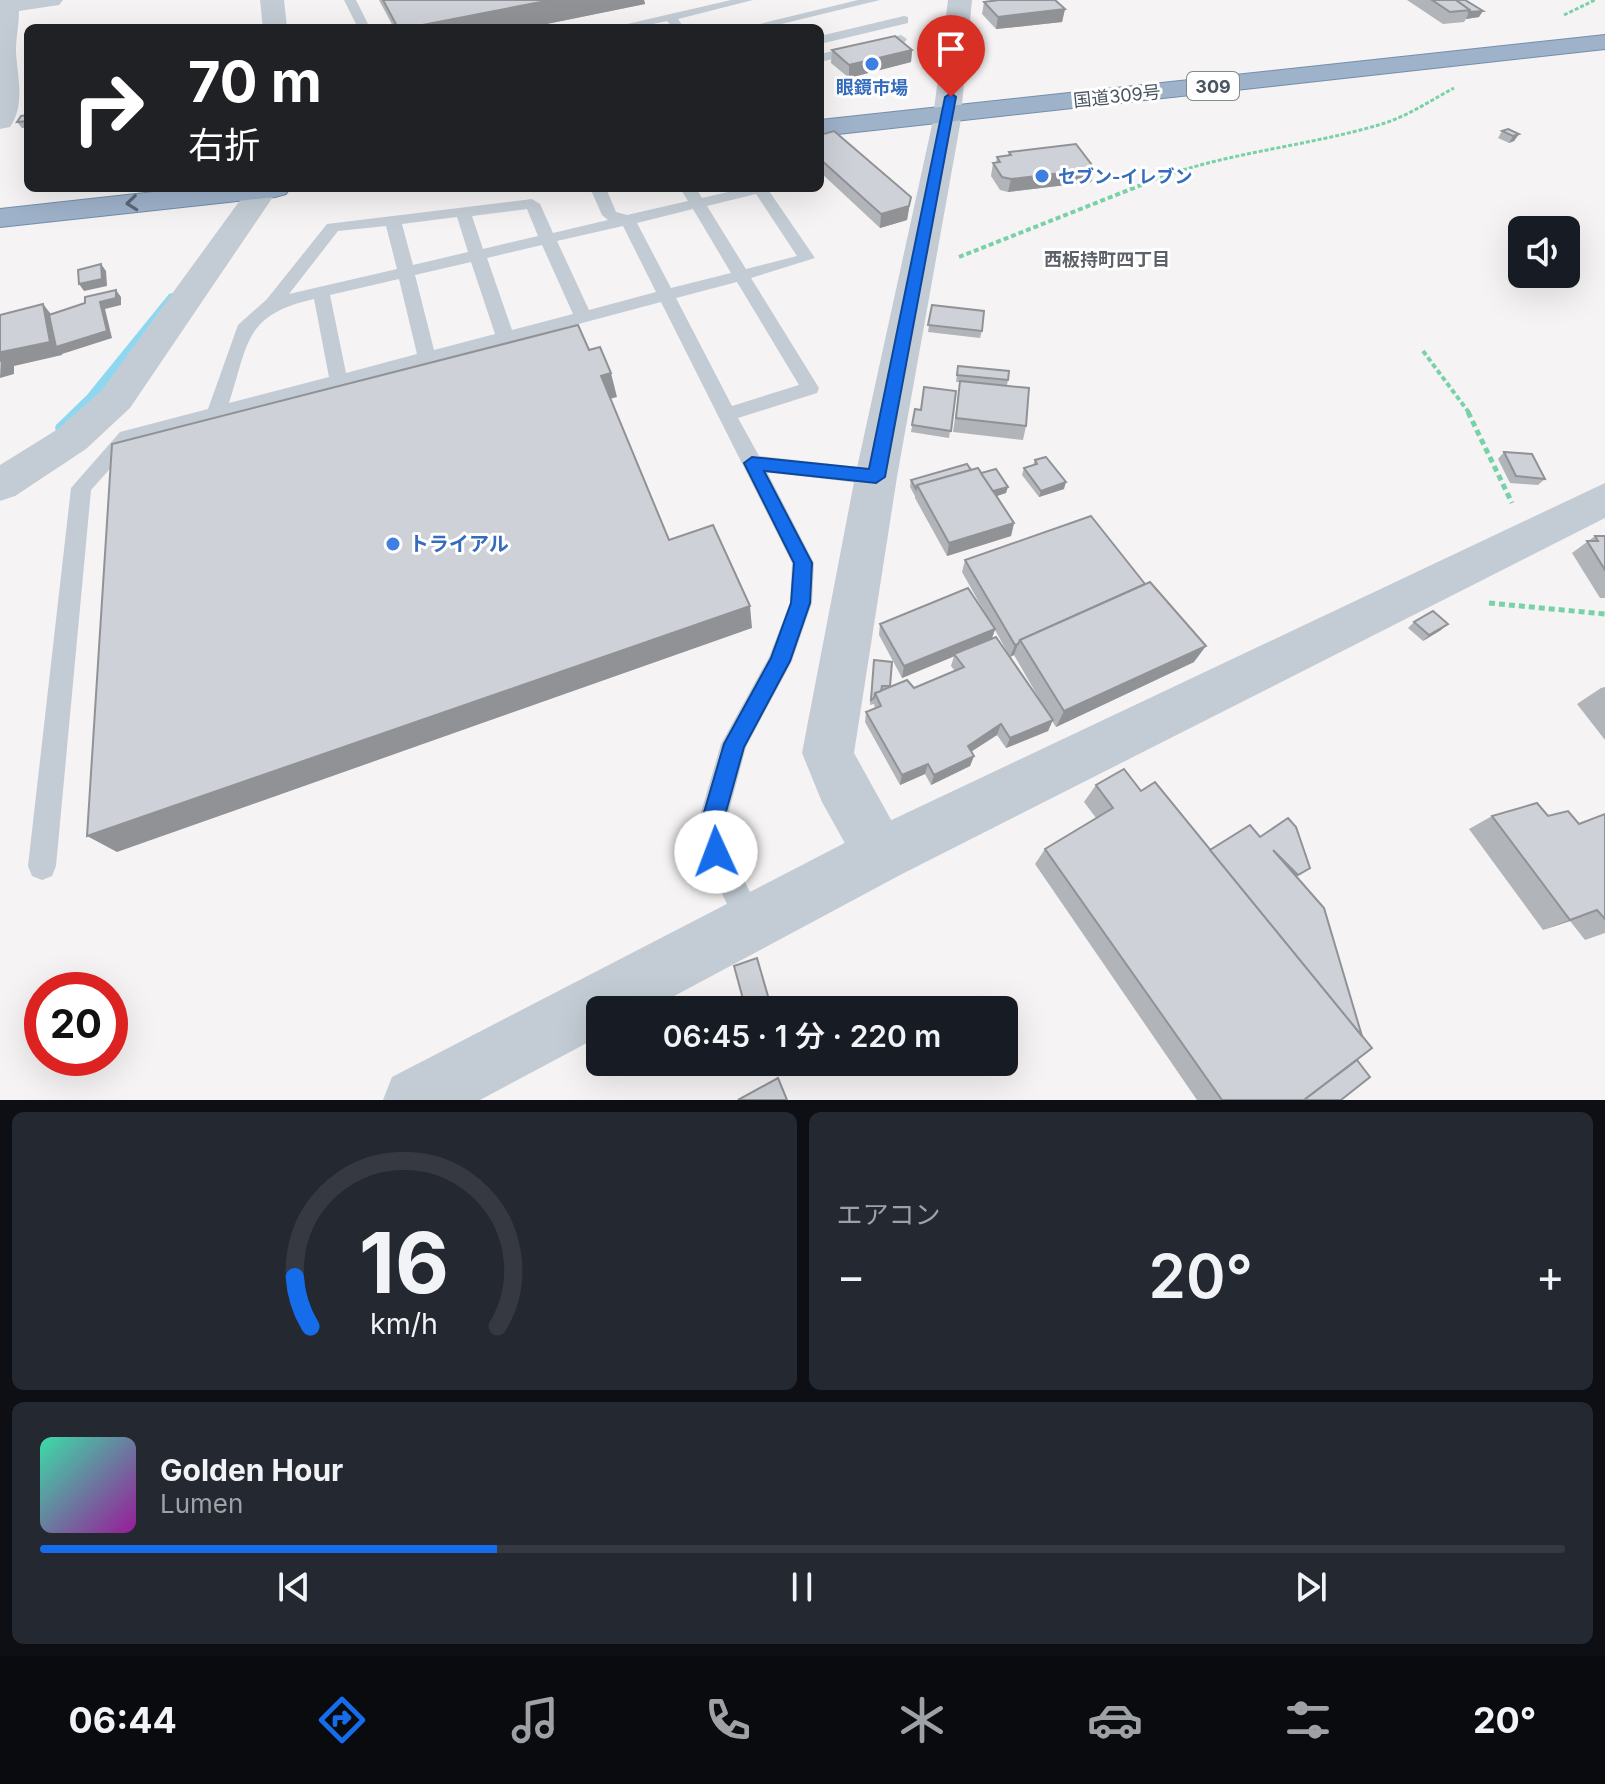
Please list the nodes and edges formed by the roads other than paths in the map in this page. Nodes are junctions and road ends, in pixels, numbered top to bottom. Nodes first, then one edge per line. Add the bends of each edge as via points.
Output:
1 (51, 0) edge
2 (272, 0) edge
3 (350, 0) edge
4 (747, 0) edge
5 (874, 0) edge
6 (960, 0) edge
7 (7, 3) edge
8 (670, 17) junction
9 (275, 24) edge
10 (362, 24) edge
11 (636, 24) edge
12 (676, 24) edge
13 (767, 24) edge
14 (1605, 27) edge
15 (824, 39) edge
16 (1605, 42) edge
17 (824, 57) edge
18 (949, 106) junction
19 (824, 111) edge
20 (0, 121) edge
21 (824, 127) edge
22 (56, 192) edge
23 (239, 192) edge
24 (265, 192) edge
25 (600, 192) edge
26 (691, 192) edge
27 (748, 192) edge
28 (762, 192) edge
29 (0, 198) edge
30 (699, 204) junction
31 (463, 212) junction
32 (0, 218) edge
33 (393, 220) junction
34 (628, 221) junction
35 (549, 239) junction
36 (478, 255) junction
37 (405, 271) junction
38 (743, 274) junction
39 (321, 292) junction
40 (665, 296) junction
41 (273, 303) junction
42 (583, 317) junction
43 (505, 337) junction
44 (427, 357) junction
45 (339, 382) junction
46 (217, 412) junction
47 (725, 415) junction
48 (752, 463) junction
49 (876, 477) junction
50 (0, 485) edge
51 (1605, 499) edge
52 (882, 854) junction
53 (42, 866) dead end
54 (750, 921) junction
55 (415, 1100) edge

1 - 7 street
2 - 9 street
3 - 10 lane
4 - 8 lane
5 - 13 lane
6 - 18 street
7 - 20 street via 8,100
8 - 11 lane
8 - 12 lane
14 - 18 highway, 国道309号 / 309
15 - 17 lane via 906,15 900,42
16 - 18 highway, 国道309号 / 309
18 - 19 highway, 国道309号 / 309
18 - 21 highway, 国道309号 / 309
18 - 49 street
22 - 29 highway
23 -> 32 highway
24 - 50 street via 116,399 72,439
25 - 34 lane via 610,215
26 - 30 lane
27 - 30 lane
28 - 38 lane via 807,258
30 - 34 lane
30 - 38 lane
31 - 33 lane
31 - 35 lane via 532,204
31 - 36 lane
33 - 37 lane
33 - 41 lane via 333,227
34 - 35 lane
34 - 40 lane
35 - 36 lane
35 - 42 lane
36 - 37 lane
36 - 43 lane
37 - 39 lane
37 - 44 lane
38 - 40 lane
38 - 47 lane via 810,388
39 - 41 lane
39 - 45 lane
40 - 42 lane
40 - 47 lane
41 - 46 lane via 244,329
42 - 43 lane
43 - 44 lane
44 - 45 lane
45 - 46 lane
46 - 53 lane via 127,437 81,488
47 - 48 lane
48 - 49 lane
48 - 54 lane via 803,563 801,603 780,661 734,744 711,826 716,852
49 - 52 street via 828,753
51 - 52 street
52 - 54 street
54 - 55 street

